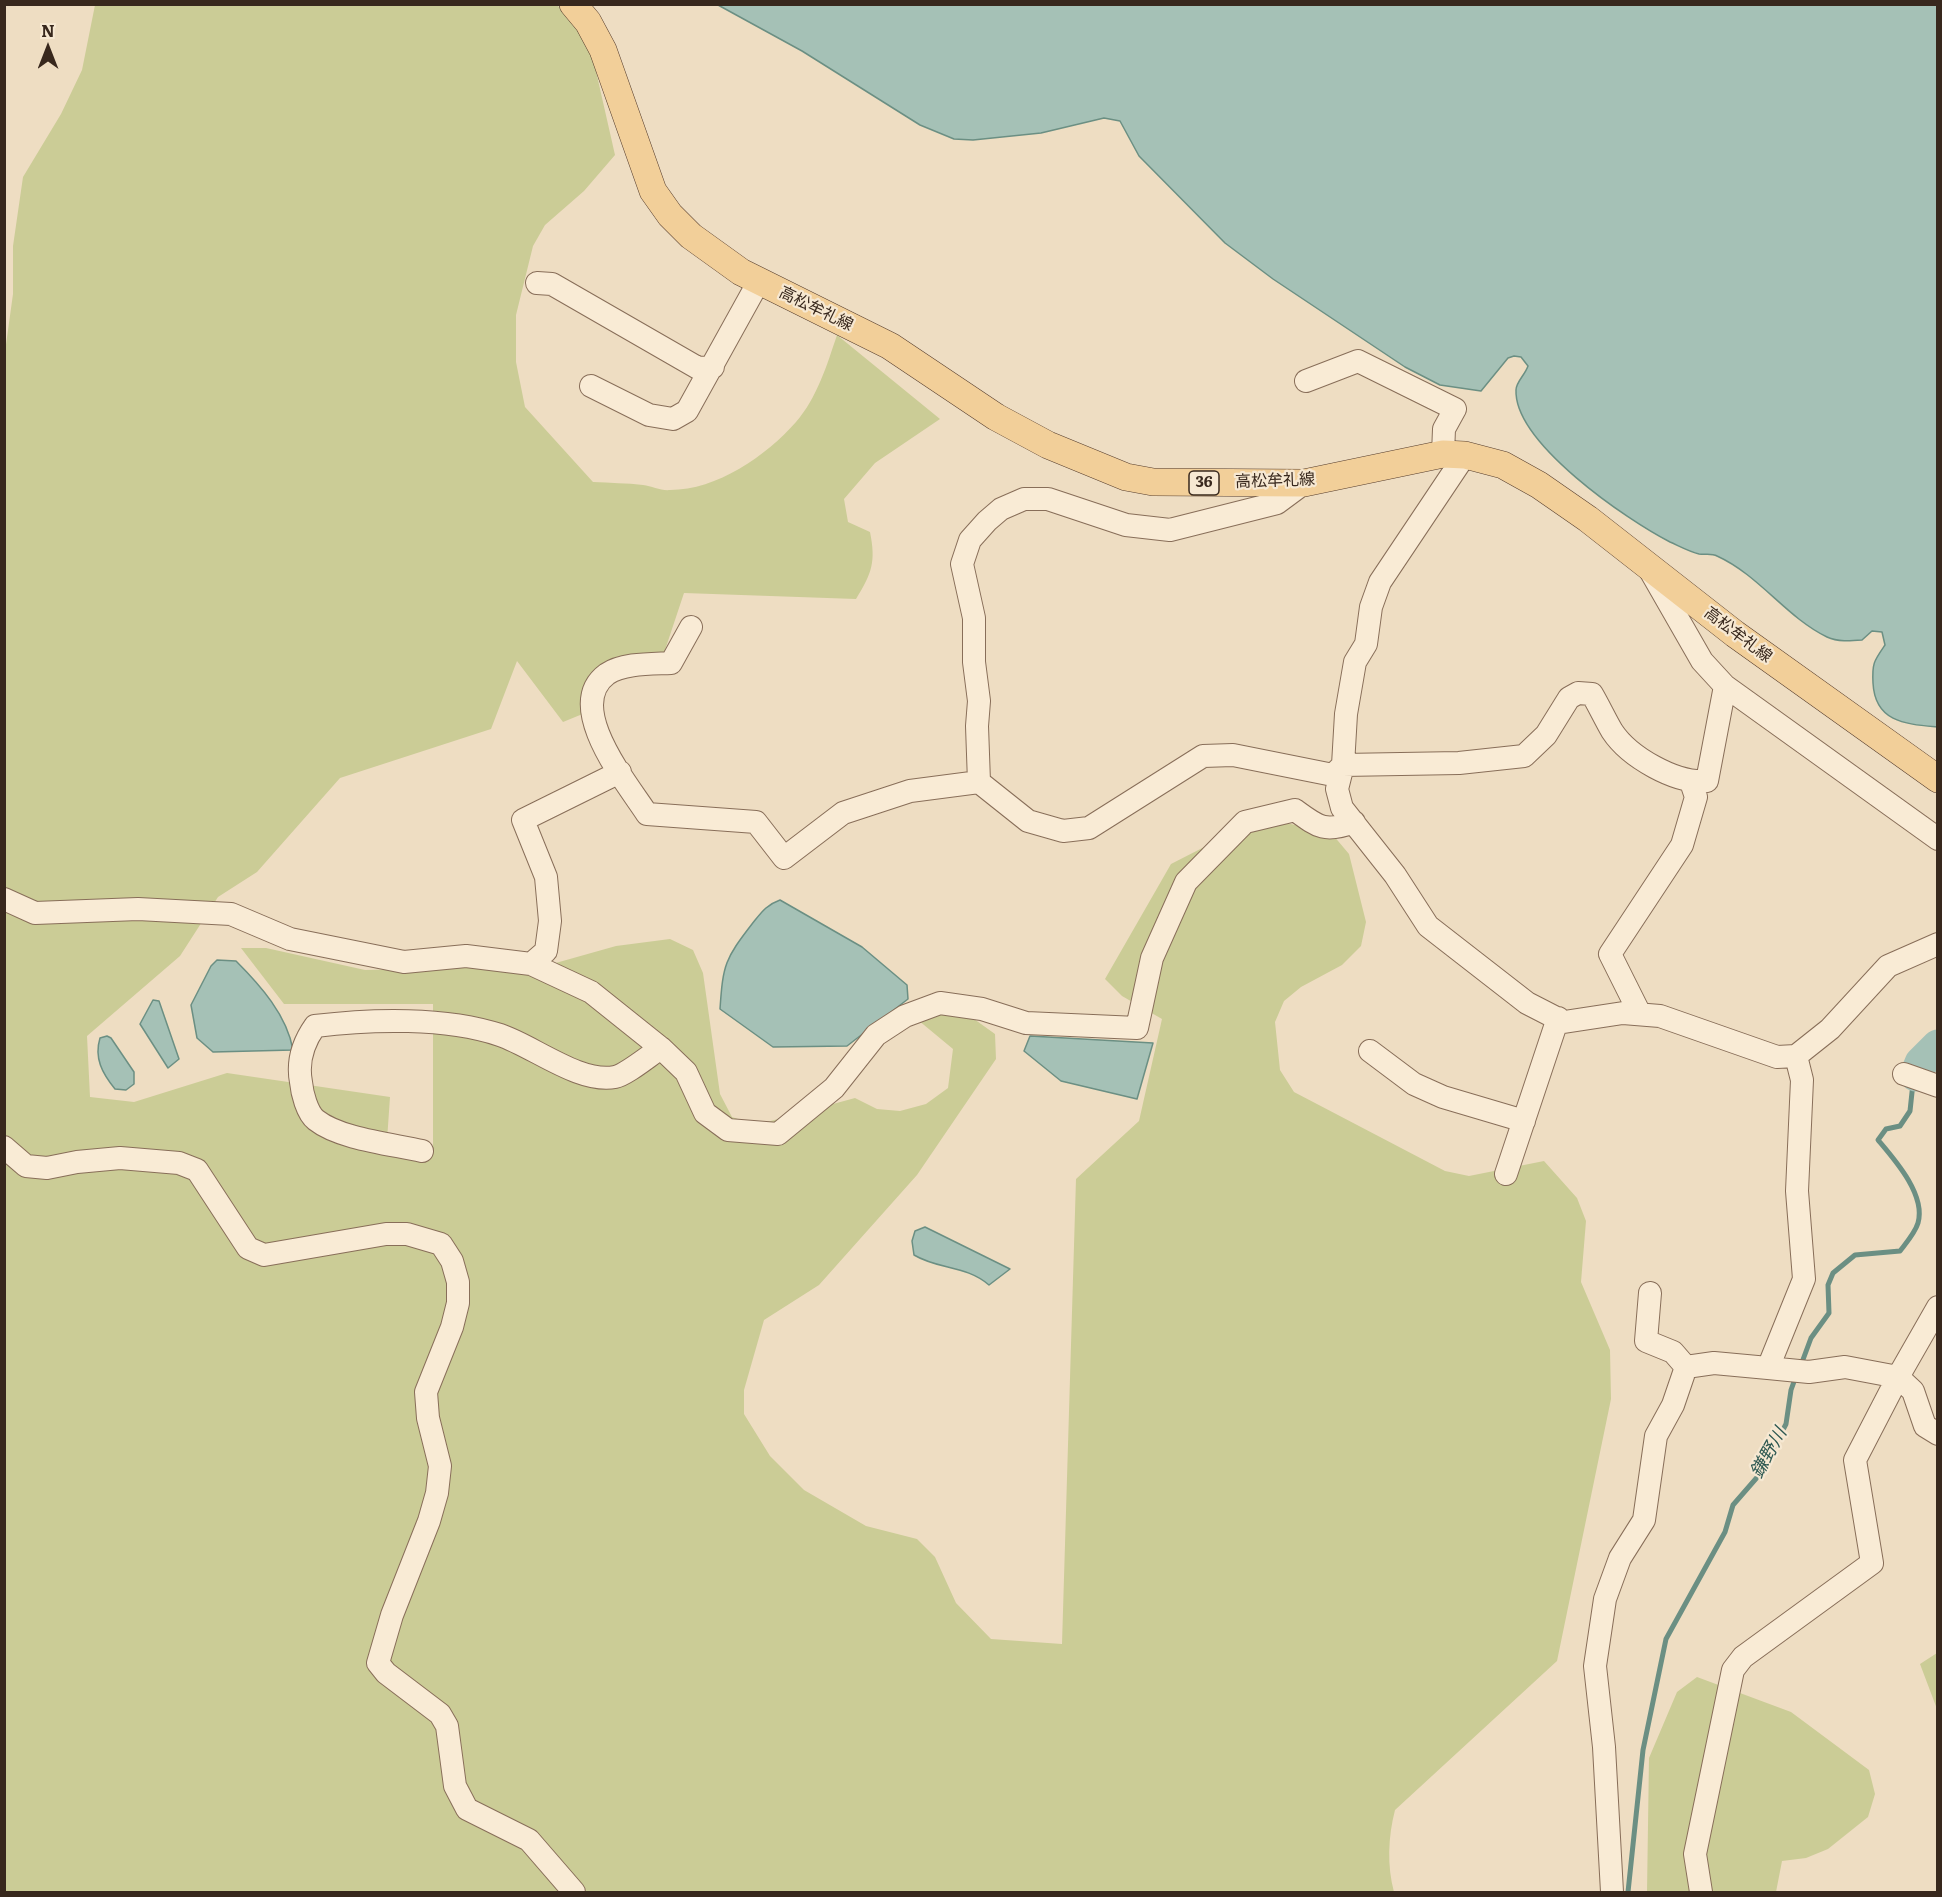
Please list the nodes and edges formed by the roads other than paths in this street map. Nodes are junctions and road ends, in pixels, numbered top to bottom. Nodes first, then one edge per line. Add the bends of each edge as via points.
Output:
1 (573, 4) edge
2 (759, 281) junction
3 (537, 283) dead end
4 (713, 367) junction
5 (1306, 381) dead end
6 (591, 386) dead end
7 (1454, 454) junction
8 (1304, 483) junction
9 (1648, 568) junction
10 (691, 627) dead end
11 (1725, 686) junction
12 (1343, 765) junction
13 (620, 771) junction
14 (1938, 779) edge
15 (979, 782) junction
16 (1691, 782) junction
17 (1354, 822) junction
18 (1938, 839) edge
19 (4, 899) edge
20 (1938, 944) edge
21 (531, 964) junction
22 (1640, 1014) junction
23 (1558, 1018) junction
24 (661, 1048) junction
25 (1370, 1051) dead end
26 (1796, 1056) junction
27 (1904, 1074) dead end
28 (1938, 1086) edge
29 (1524, 1121) junction
30 (4, 1147) edge
31 (422, 1151) dead end
32 (1506, 1174) dead end
33 (1650, 1293) dead end
34 (1938, 1307) edge
35 (1686, 1367) junction
36 (1768, 1368) junction
37 (1898, 1377) junction
38 (1938, 1434) edge
39 (574, 1893) edge
40 (1612, 1893) edge
41 (1701, 1893) edge

1 - 2 main road, 高松牟礼線 / 36 via 603,50 653,191 691,236
2 - 4 street
2 - 8 main road, 高松牟礼線 / 36 via 890,346 1027,434 1126,477 1153,482
3 - 4 street via 552,284 698,368
4 - 6 street via 687,411 673,419 649,415
5 - 7 street via 1359,361 1455,409 1444,429
7 - 8 main road, 高松牟礼線 / 36
7 - 9 main road, 高松牟礼線 / 36 via 1503,465 1539,485
7 - 12 street via 1380,582 1371,607 1366,644 1355,662
8 - 15 street via 1276,503 1170,530 1126,525 1048,499 1024,499 1001,509 987,521 970,540 962,564 974,618
9 - 11 street via 1702,661
9 - 14 main road, 高松牟礼線 / 36
10 - 13 street via 671,663 616,671 598,685 591,708 596,733
11 - 16 street via 1707,781
11 - 18 street
12 - 15 street via 1333,775 1233,754 1203,756 1089,828 1063,831 1028,821
12 - 16 street via 1459,763 1524,756 1546,735 1569,698 1578,693 1592,694 1613,733 1657,769
12 - 17 street via 1338,789 1342,808
13 - 15 street via 646,814 756,822 784,858 843,813 910,791
13 - 21 street via 523,820 546,877 550,921 546,951
16 - 22 street via 1696,796 1682,845 1610,954
17 - 23 street via 1428,926 1527,1003
17 - 24 street via 1340,827 1318,827 1295,810 1245,822 1186,882 1152,958 1137,1028 1026,1023 982,1009 940,1003 905,1016 876,1035 834,1088 778,1134 728,1130 705,1113 686,1072
19 - 21 street via 35,913 138,909 231,914 290,939 405,963 466,956
20 - 26 street via 1888,966 1830,1029
21 - 24 street via 591,992
22 - 23 street via 1564,1022
22 - 26 street via 1660,1016 1777,1057
23 - 29 street
24 - 31 street via 616,1077 590,1077 500,1035 433,1022 315,1026 298,1066 303,1094 314,1119 338,1132
25 - 29 street via 1414,1084 1443,1097
26 - 36 street via 1802,1080 1797,1191 1804,1279
27 - 28 street
29 - 32 street
30 - 39 street via 26,1166 47,1168 120,1158 179,1163 197,1170 248,1248 264,1255 386,1233 407,1233 441,1244 452,1261 458,1303 426,1392 440,1466 437,1493 378,1663 440,1714 447,1726 455,1786 468,1809 529,1840
33 - 35 street via 1646,1341 1673,1352
34 - 37 street
35 - 36 street via 1714,1363
35 - 40 street via 1673,1405 1656,1436 1644,1520 1620,1558 1605,1599 1595,1666 1604,1746
36 - 37 street via 1802,1372 1845,1367
37 - 38 street via 1913,1391 1925,1426
37 - 41 street via 1856,1460 1872,1563 1743,1657 1733,1671 1695,1854

